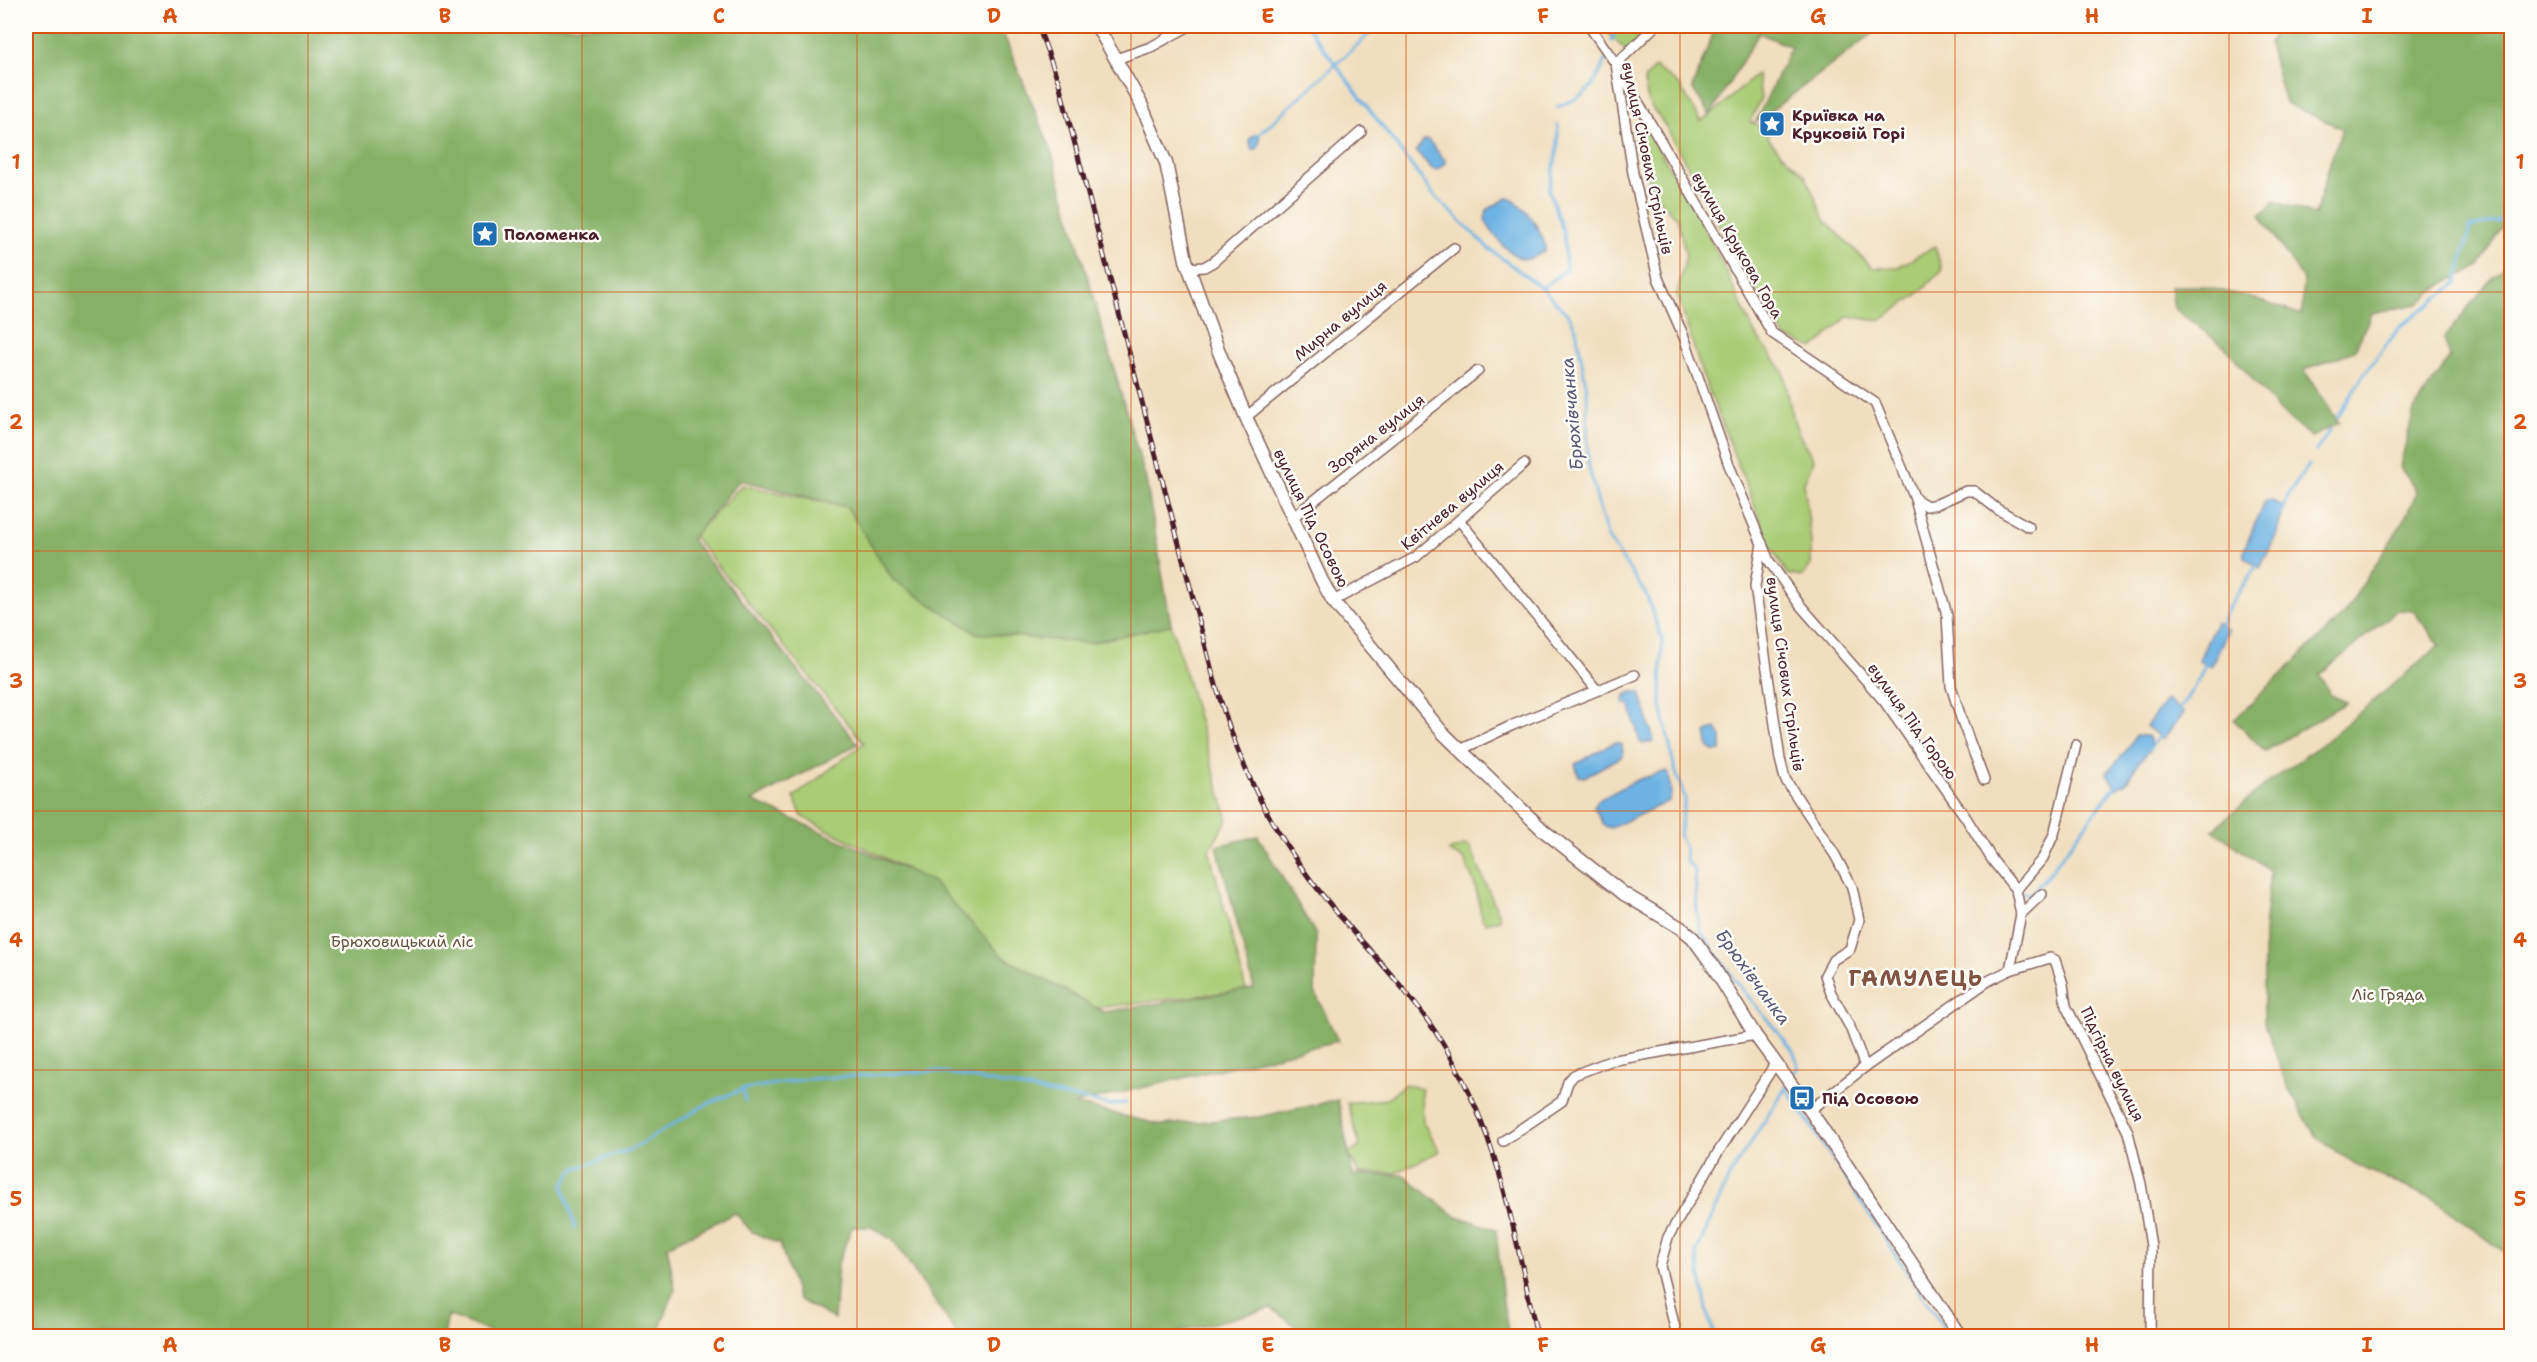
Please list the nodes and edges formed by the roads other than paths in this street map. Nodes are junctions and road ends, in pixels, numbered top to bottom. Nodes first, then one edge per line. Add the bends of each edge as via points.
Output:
1 (1097, 26) edge
2 (1189, 26) edge
3 (1589, 26) edge
4 (1654, 26) edge
5 (1116, 59) junction
6 (1616, 64) junction
7 (1361, 132) dead end
8 (1454, 248) dead end
9 (1189, 268) junction
10 (1478, 371) dead end
11 (1246, 417) junction
12 (1524, 464) dead end
13 (1915, 499) junction
14 (1292, 518) junction
15 (1459, 520) junction
16 (2029, 527) dead end
17 (1762, 543) junction
18 (1333, 601) junction
19 (1635, 675) dead end
20 (1596, 689) junction
21 (2076, 745) dead end
22 (1461, 750) junction
23 (1984, 780) dead end
24 (2016, 890) junction
25 (2042, 894) dead end
26 (2021, 914) junction
27 (2010, 970) junction
28 (1755, 1035) junction
29 (1865, 1067) junction
30 (1778, 1068) junction
31 (1810, 1110) junction
32 (1503, 1141) dead end
33 (1677, 1336) edge
34 (1960, 1336) edge
35 (2150, 1336) edge

1 - 5 street, вулиця Під Осовою
2 - 5 street via 1151,47
3 - 6 street, вулиця Січових Стрільців
4 - 6 street
5 - 9 street, вулиця Під Осовою via 1141,104 1166,163
6 - 13 street, вулиця Крукова Гора via 1772,333 1875,403
6 - 17 street, вулиця Січових Стрільців via 1633,173 1658,278
7 - 9 street via 1213,262
8 - 11 street, Мирна вулиця
9 - 11 street, вулиця Під Осовою
10 - 14 street, Зоряна вулиця
11 - 14 street, вулиця Під Осовою
12 - 15 street, Квітнева вулиця
13 - 16 street via 1927,506 1974,491
13 - 23 street, вулиця Крукова Гора via 1947,615 1951,686
14 - 18 street, вулиця Під Осовою
15 - 18 street, Квітнева вулиця via 1416,557
15 - 20 street
17 - 24 street, вулиця Під Горою via 1769,561 1799,604 1884,701
17 - 29 street, вулиця Січових Стрільців via 1755,586 1780,759 1785,780 1852,887 1859,920 1853,944 1833,960 1825,975
18 - 22 street, вулиця Під Осовою
19 - 20 street
20 - 22 street
21 - 24 street via 2054,834 2043,858
22 - 28 street, вулиця Під Осовою via 1558,844 1624,894 1693,938
24 - 26 street
25 - 26 street
26 - 27 street
27 - 29 street via 1988,981
27 - 35 street, Підгірна вулиця via 2050,958 2055,960 2066,1006 2128,1132 2151,1246
28 - 30 street, вулиця Під Осовою
28 - 32 street via 1610,1061 1574,1076 1562,1101
29 - 31 street
30 - 31 street, вулиця Під Осовою
30 - 33 street via 1717,1154 1668,1237 1659,1266
31 - 34 street

